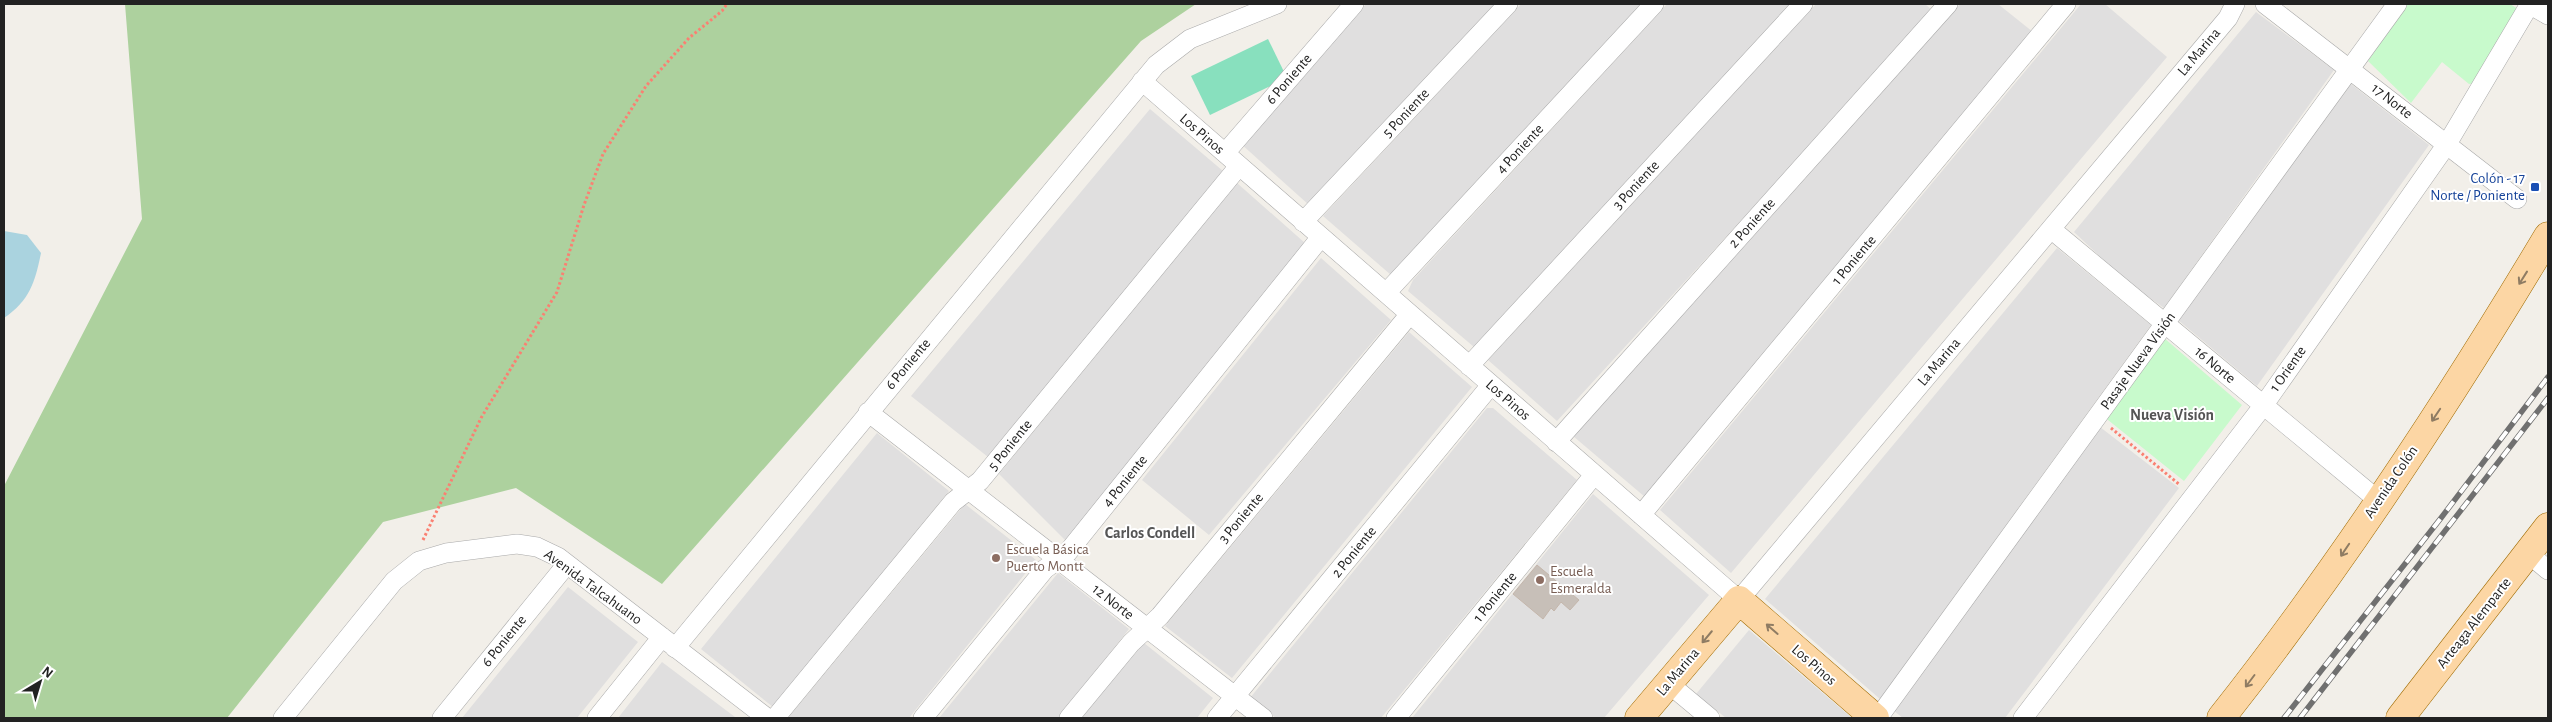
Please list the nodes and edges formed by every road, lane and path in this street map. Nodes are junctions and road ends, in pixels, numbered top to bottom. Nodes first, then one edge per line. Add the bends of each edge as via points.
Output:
1 (727, 4) edge
2 (1278, 4) edge
3 (1354, 4) edge
4 (1508, 4) edge
5 (1654, 4) edge
6 (1803, 4) edge
7 (1948, 4) edge
8 (2066, 4) edge
9 (2235, 4) edge
10 (2265, 4) edge
11 (2397, 4) edge
12 (2530, 4) edge
13 (2548, 15) edge
14 (2350, 68) junction
15 (1142, 81) junction
16 (2447, 144) junction
17 (1225, 153) junction
18 (1239, 166) junction
19 (2517, 199) dead end
20 (1303, 222) junction
21 (2051, 229) junction
22 (2548, 236) edge
23 (1321, 237) junction
24 (1386, 294) junction
25 (1410, 314) junction
26 (2165, 323) junction
27 (1469, 366) junction
28 (1491, 385) junction
29 (2263, 406) junction
30 (868, 412) junction
31 (2097, 417) junction
32 (1556, 442) junction
33 (1594, 475) junction
34 (968, 490) junction
35 (2194, 496) junction
36 (2379, 501) junction
37 (1641, 515) junction
38 (2548, 528) edge
39 (1058, 560) junction
40 (2538, 562) edge
41 (566, 564) junction
42 (410, 566) junction
43 (1739, 600) junction
44 (1147, 628) junction
45 (668, 642) junction
46 (1668, 683) junction
47 (1235, 697) junction
48 (765, 717) edge
49 (283, 718) edge
50 (442, 718) edge
51 (596, 718) edge
52 (923, 718) edge
53 (1069, 718) edge
54 (1217, 718) edge
55 (1263, 718) edge
56 (1396, 718) edge
57 (1639, 718) edge
58 (1710, 718) edge
59 (1876, 718) edge
60 (2023, 718) edge
61 (2221, 718) edge
62 (2400, 718) edge

1 - 42 path via 689,38 646,86 603,154 557,292 481,418
2 - 15 street, 6 Poniente via 1190,39 1156,65
3 - 17 street, 6 Poniente
4 - 20 street, 5 Poniente
5 - 24 street, 4 Poniente
6 - 27 street, 3 Poniente
7 - 32 street, 2 Poniente
8 - 37 street, 1 Poniente
9 - 21 street, La Marina via 2228,18
10 - 14 street, 17 Norte
11 - 14 street, Pasaje Nueva Visión
12 - 13 street
12 - 16 street, 1 Oriente
14 - 16 street, 17 Norte
14 - 26 street, Pasaje Nueva Visión
15 - 17 street, Los Pinos
15 - 30 street, 6 Poniente
16 - 19 street, 17 Norte
16 - 29 street, 1 Oriente
17 - 18 street, Los Pinos
18 - 20 street, Los Pinos
18 - 34 street, 5 Poniente via 980,481
20 - 23 street, Los Pinos
21 - 26 street, 16 Norte
21 - 43 street, La Marina
22 -> 36 main road, Avenida Colón via 2442,407
23 - 24 street, Los Pinos
23 - 39 street, 4 Poniente
24 - 25 street, Los Pinos
25 - 27 street, Los Pinos
25 - 44 street, 3 Poniente
26 - 29 street, 16 Norte
26 - 31 street, Pasaje Nueva Visión
27 - 28 street, Los Pinos
28 - 32 street, Los Pinos
28 - 47 street, 2 Poniente
29 - 35 street, 1 Oriente
29 - 36 street, 16 Norte
30 - 34 street, 12 Norte
30 - 45 street, 6 Poniente
31 - 35 path
31 - 59 street, Pasaje Nueva Visión
32 - 33 street, Los Pinos
33 - 37 street, Los Pinos
33 - 56 street, 1 Poniente
34 - 39 street, 12 Norte
34 - 48 street, 5 Poniente via 953,502
35 - 60 street, 1 Oriente
36 -> 61 main road, Avenida Colón via 2295,622
37 - 43 street, Los Pinos
38 - 40 main road, Arteaga Alemparte
39 - 44 street, 12 Norte
39 - 52 street, 4 Poniente via 1045,569
40 - 62 main road, Arteaga Alemparte
41 - 42 street, Avenida Talcahuano via 548,551 517,544 437,555
41 - 45 street, Avenida Talcahuano
41 - 50 street, 6 Poniente
42 - 49 street, Avenida Talcahuano via 394,581
43 -> 46 main road, La Marina
59 -> 43 main road, Los Pinos
44 - 47 street, 12 Norte
44 - 53 street, 3 Poniente
45 - 48 street, Avenida Talcahuano
45 - 51 street, 6 Poniente
46 - 57 main road, La Marina
46 - 58 street
47 - 54 street, 2 Poniente
47 - 55 street, 12 Norte

